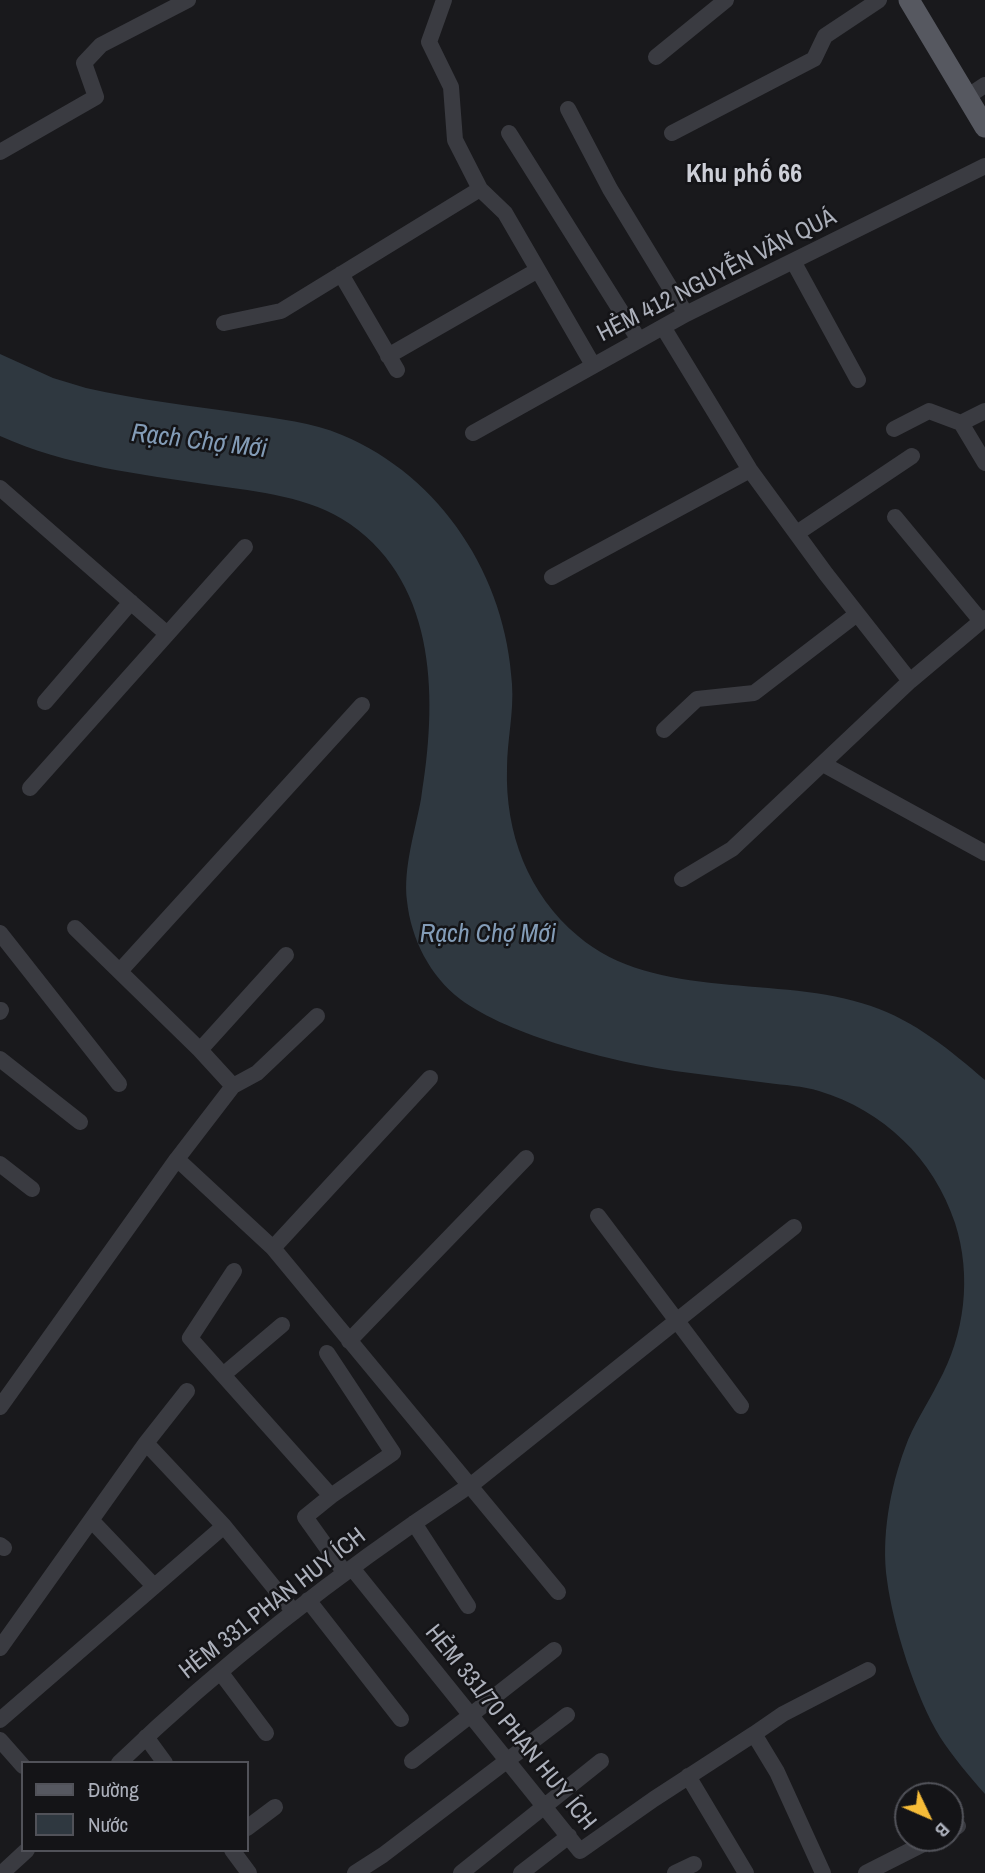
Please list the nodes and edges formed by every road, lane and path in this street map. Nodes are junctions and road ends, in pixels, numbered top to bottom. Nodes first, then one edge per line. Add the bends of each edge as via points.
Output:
1 (188, 0) edge
2 (444, 0) edge
3 (726, 0) edge
4 (879, 0) edge
5 (909, 0) edge
6 (656, 57) dead end
7 (985, 85) edge
8 (967, 97) junction
9 (568, 109) dead end
10 (985, 127) edge
11 (509, 133) dead end
12 (672, 133) dead end
13 (0, 152) edge
14 (985, 166) edge
15 (480, 189) junction
16 (793, 261) junction
17 (538, 270) junction
18 (341, 274) junction
19 (686, 314) junction
20 (225, 323) dead end
21 (663, 327) junction
22 (639, 340) junction
23 (388, 356) junction
24 (593, 365) junction
25 (397, 370) dead end
26 (858, 380) dead end
27 (985, 411) edge
28 (961, 423) junction
29 (894, 429) dead end
30 (472, 433) dead end
31 (912, 456) dead end
32 (985, 463) edge
33 (750, 470) junction
34 (0, 488) edge
35 (895, 517) dead end
36 (797, 533) junction
37 (245, 547) dead end
38 (552, 577) dead end
39 (131, 602) junction
40 (857, 614) junction
41 (982, 624) edge
42 (166, 633) junction
43 (910, 681) junction
44 (45, 702) dead end
45 (362, 705) dead end
46 (664, 730) dead end
47 (822, 764) junction
48 (30, 788) dead end
49 (985, 853) edge
50 (682, 879) dead end
51 (75, 928) dead end
52 (0, 933) edge
53 (286, 955) dead end
54 (120, 971) junction
55 (317, 1016) dead end
56 (200, 1049) junction
57 (0, 1059) edge
58 (430, 1078) dead end
59 (120, 1084) dead end
60 (233, 1086) junction
61 (80, 1122) dead end
62 (526, 1158) dead end
63 (177, 1159) junction
64 (0, 1164) edge
65 (32, 1189) dead end
66 (598, 1216) dead end
67 (794, 1227) dead end
68 (273, 1248) junction
69 (234, 1271) dead end
70 (677, 1320) junction
71 (282, 1325) dead end
72 (349, 1341) junction
73 (327, 1353) dead end
74 (223, 1375) junction
75 (187, 1391) dead end
76 (741, 1406) dead end
77 (0, 1407) edge
78 (146, 1443) junction
79 (466, 1488) junction
80 (331, 1496) junction
81 (92, 1521) junction
82 (414, 1523) junction
83 (224, 1526) junction
84 (348, 1570) junction
85 (154, 1586) junction
86 (558, 1592) dead end
87 (308, 1600) junction
88 (468, 1606) dead end
89 (294, 1612) junction
90 (0, 1648) edge
91 (554, 1650) dead end
92 (868, 1671) dead end
93 (221, 1673) junction
94 (471, 1715) junction
95 (567, 1715) dead end
96 (401, 1719) dead end
97 (0, 1720) edge
98 (266, 1733) dead end
99 (754, 1734) junction
100 (146, 1737) junction
101 (0, 1740) edge
102 (508, 1760) junction
103 (121, 1761) edge
104 (164, 1761) edge
105 (412, 1761) dead end
106 (601, 1761) dead end
107 (21, 1764) edge
108 (688, 1776) junction
109 (545, 1806) junction
110 (275, 1807) dead end
111 (248, 1827) edge
112 (569, 1836) junction
113 (25, 1852) edge
114 (234, 1852) edge
115 (907, 1852) edge
116 (695, 1864) dead end
117 (2, 1873) edge
118 (250, 1873) edge
119 (355, 1873) edge
120 (461, 1873) edge
121 (521, 1873) edge
122 (675, 1873) edge
123 (746, 1873) edge
124 (823, 1873) edge
125 (866, 1873) edge

1 - 13 street via 102,45 84,63 96,97
2 - 15 street via 429,42 451,87 455,140
3 - 6 street
4 - 12 street via 825,36 814,59
5 - 8 main road
7 - 8 street
8 - 10 main road
9 - 19 street via 610,189
11 - 22 street
14 - 16 street, HẺM 412 NGUYỄN VĂN QUÁ
15 - 17 street via 505,213
15 - 18 street
16 - 19 street, HẺM 412 NGUYỄN VĂN QUÁ
16 - 26 street
17 - 23 street
17 - 24 street
18 - 20 street via 281,310
18 - 23 street
19 - 21 street, HẺM 412 NGUYỄN VĂN QUÁ
21 - 22 street, HẺM 412 NGUYỄN VĂN QUÁ
21 - 33 street
22 - 24 street, HẺM 412 NGUYỄN VĂN QUÁ
23 - 25 street
24 - 30 street, HẺM 412 NGUYỄN VĂN QUÁ
27 - 28 street
28 - 29 street via 929,411
28 - 32 street
31 - 36 street
33 - 36 street
33 - 38 street
34 - 39 street
35 - 41 street
36 - 40 street
37 - 42 street
39 - 42 street
39 - 44 street
40 - 43 street
40 - 46 street via 754,693 697,699
41 - 43 street
42 - 48 street
43 - 47 street
45 - 54 street
47 - 49 street
47 - 50 street via 732,849
51 - 54 street
52 - 59 street
53 - 56 street
54 - 56 street
55 - 60 street via 257,1073
56 - 60 street
57 - 61 street
58 - 68 street
60 - 63 street
62 - 72 street
63 - 68 street
63 - 77 street
64 - 65 street
66 - 70 street
67 - 70 street, HẺM 331 PHAN HUY ÍCH
68 - 72 street
69 - 74 street via 190,1338
70 - 76 street
70 - 79 street, HẺM 331 PHAN HUY ÍCH
71 - 74 street
72 - 79 street
73 - 80 street via 393,1453
74 - 80 street
75 - 78 street
78 - 81 street
78 - 83 street
79 - 82 street, HẺM 331 PHAN HUY ÍCH
79 - 86 street
80 - 84 street, HẺM 331/70 PHAN HUY ÍCH via 305,1517
81 - 85 street
81 - 90 street
82 - 84 street, HẺM 331 PHAN HUY ÍCH
82 - 88 street
83 - 85 street
83 - 89 street
84 - 87 street, HẺM 331 PHAN HUY ÍCH
84 - 94 street, HẺM 331/70 PHAN HUY ÍCH
85 - 97 street
87 - 89 street, HẺM 331 PHAN HUY ÍCH
87 - 96 street
89 - 93 street, HẺM 331 PHAN HUY ÍCH
91 - 94 street
92 - 99 street, HẺM 331/70 PHAN HUY ÍCH
93 - 98 street
93 - 100 street, HẺM 331 PHAN HUY ÍCH
94 - 102 street, HẺM 331/70 PHAN HUY ÍCH
94 - 105 street
95 - 102 street
99 - 108 street, HẺM 331/70 PHAN HUY ÍCH
99 - 124 street via 777,1772
100 - 103 street, HẺM 331 PHAN HUY ÍCH
100 - 104 street
101 - 107 street
102 - 109 street, HẺM 331/70 PHAN HUY ÍCH
102 - 119 street
106 - 109 street
108 - 112 street, HẺM 331/70 PHAN HUY ÍCH via 580,1851
108 - 123 street
109 - 112 street, HẺM 331/70 PHAN HUY ÍCH
109 - 120 street
110 - 111 street
112 - 121 street
113 - 117 street
114 - 118 street
115 - 125 street
116 - 122 street

